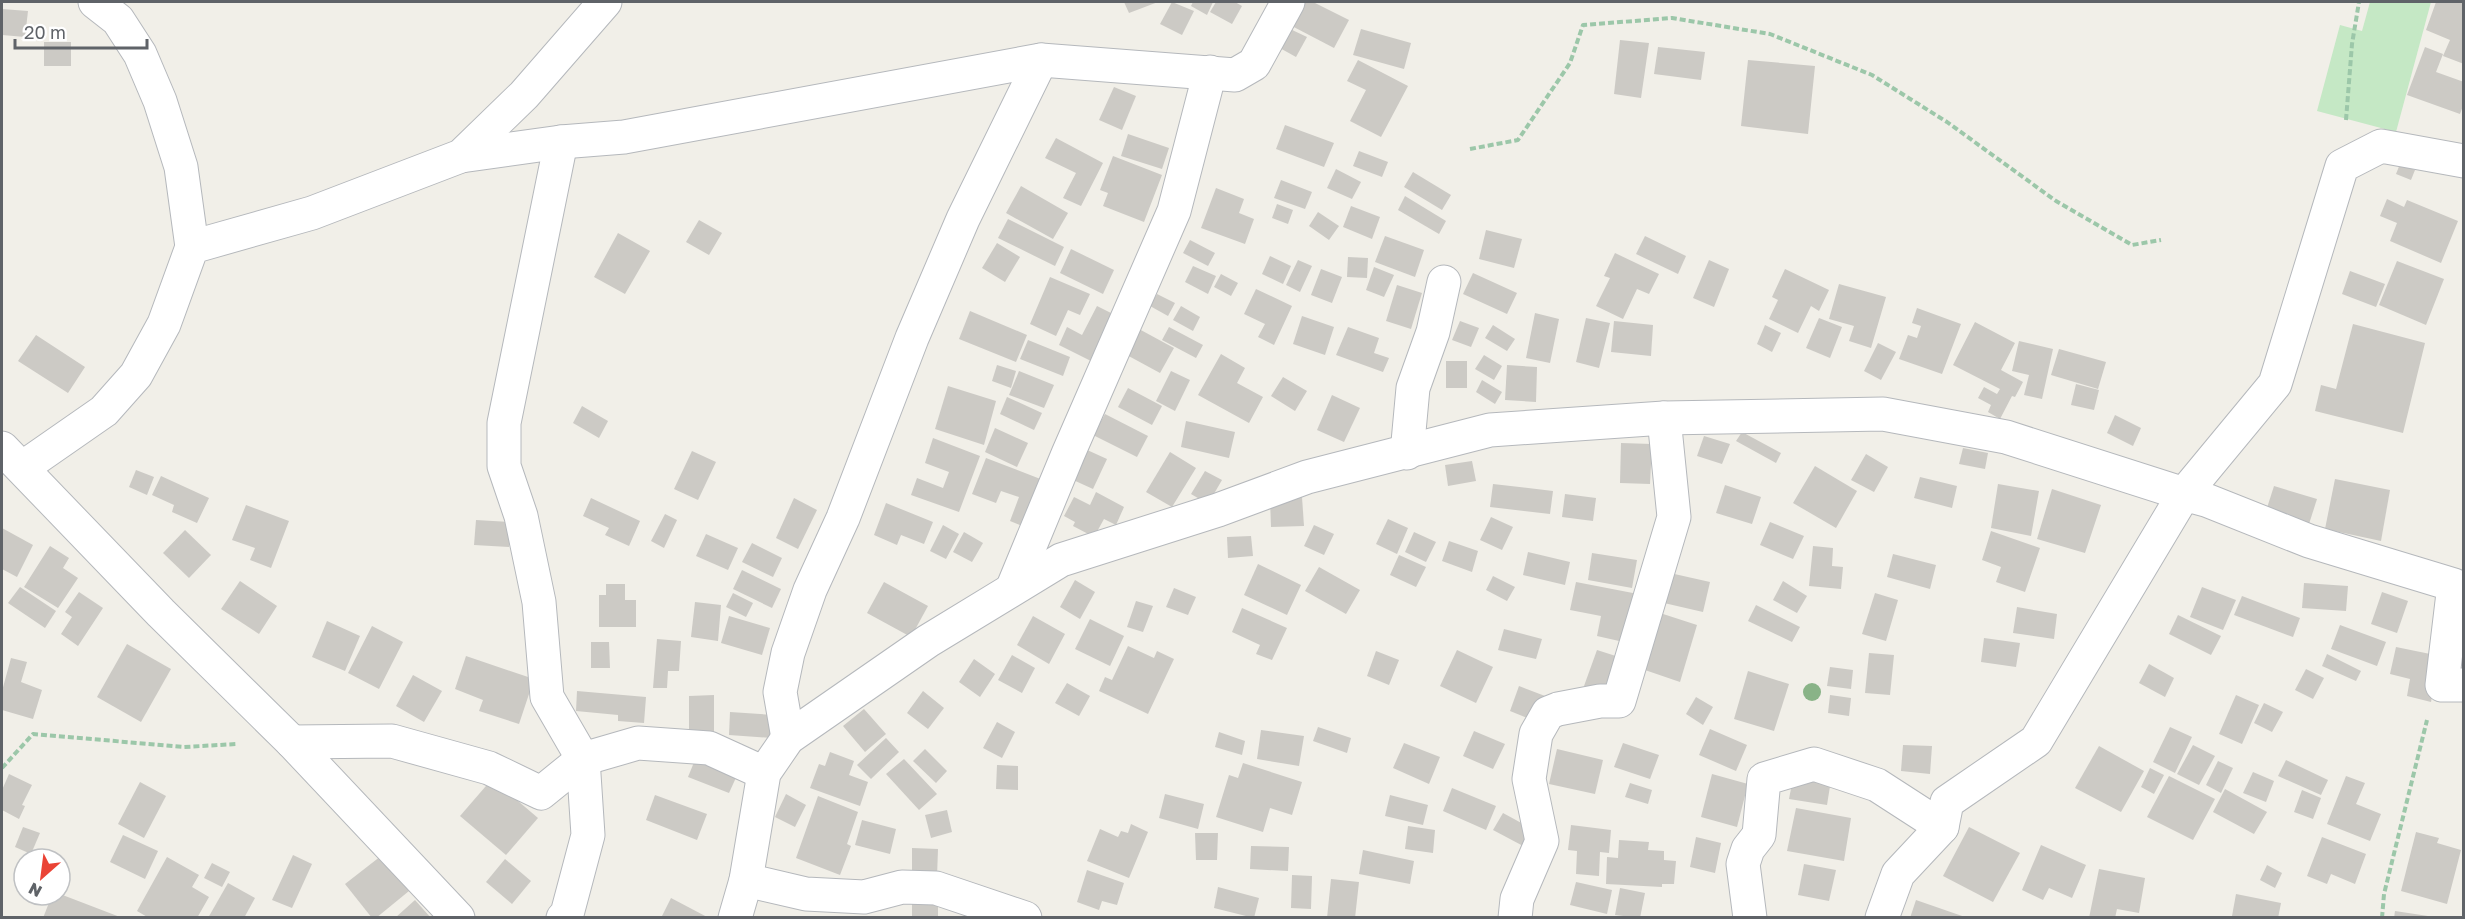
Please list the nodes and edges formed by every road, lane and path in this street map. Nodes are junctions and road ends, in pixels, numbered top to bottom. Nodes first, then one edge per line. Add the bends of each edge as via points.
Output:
1 (95, 2) edge
2 (605, 2) edge
3 (1288, 2) edge
4 (2360, 2) edge
5 (1041, 60) junction
6 (1210, 72) junction
7 (561, 142) junction
8 (1470, 149) dead end
9 (461, 156) junction
10 (2463, 161) edge
11 (2342, 166) junction
12 (2161, 240) dead end
13 (192, 247) junction
14 (1444, 282) dead end
15 (1664, 418) junction
16 (1407, 453) junction
17 (12, 458) edge
18 (2184, 494) junction
19 (1013, 587) junction
20 (2453, 685) edge
21 (788, 738) junction
22 (292, 742) junction
23 (583, 759) junction
24 (2, 768) edge
25 (764, 773) junction
26 (1942, 827) junction
27 (746, 880) junction
28 (458, 918) edge
29 (563, 918) edge
30 (735, 918) edge
31 (1025, 918) edge
32 (1515, 918) edge
33 (1750, 918) edge
34 (1882, 918) edge
35 (2382, 918) edge

1 - 13 street via 118,20 141,54 160,101 181,167
2 - 9 street via 525,95
3 - 6 street via 1254,64 1235,75
4 - 11 path via 2352,44
5 - 6 street
5 - 7 street via 624,137
5 - 21 street via 963,219 912,338 843,518 810,590 788,653 780,692
6 - 19 street via 1174,211
7 - 9 street
7 - 23 street via 504,423 504,466 521,516 539,602 547,697
8 - 12 path via 1518,140 1570,63 1583,25 1672,18 1770,34 1872,75 1947,122 2056,201 2132,245
9 - 13 street via 312,213
10 - 11 street via 2381,146
11 - 18 street via 2275,384
13 - 17 street via 164,324 136,375 104,411
14 - 16 street via 1433,332 1413,388
15 - 16 street via 1490,430
15 - 18 street via 1883,414 2006,436
15 - 32 street via 1674,517 1650,604 1619,701 1558,709 1548,713 1536,734 1529,779 1542,841 1517,899
16 - 19 street via 1308,477 1060,560
17 - 22 street
18 - 20 street via 2309,541 2454,585
18 - 26 street via 2036,741 1947,801
19 - 21 street via 928,640
20 - 35 path via 2423,729 2384,894
21 - 25 street
22 - 23 street via 392,741 489,768 541,793
22 - 24 path via 184,747 33,734
22 - 28 street
23 - 25 street via 638,743 710,748
23 - 29 street via 588,835
25 - 27 street
26 - 33 street via 1877,785 1814,764 1764,779 1759,836 1748,849 1743,864
26 - 34 street via 1898,874
27 - 30 street
27 - 31 street via 806,894 864,897 902,887 936,888

